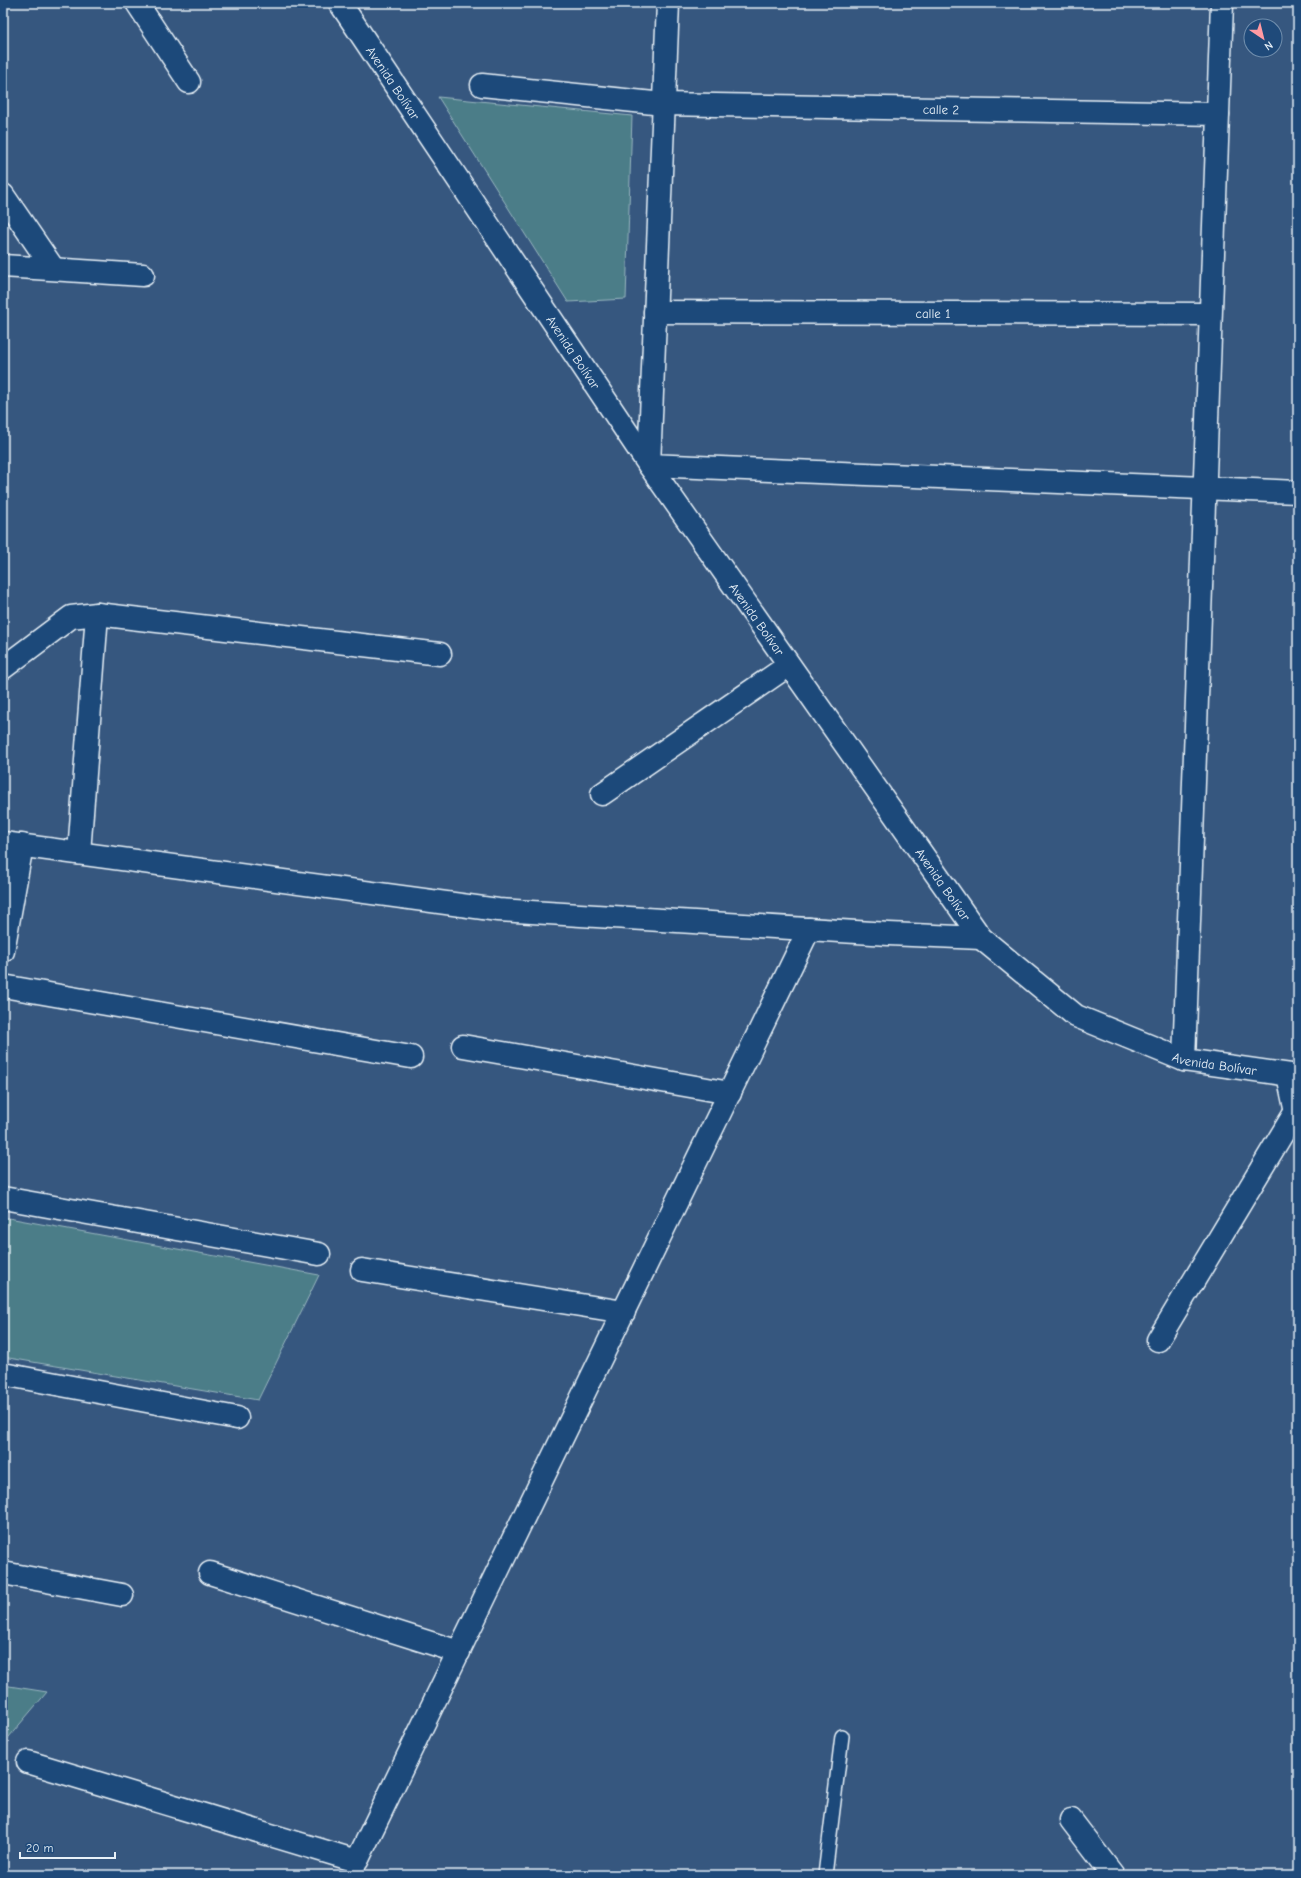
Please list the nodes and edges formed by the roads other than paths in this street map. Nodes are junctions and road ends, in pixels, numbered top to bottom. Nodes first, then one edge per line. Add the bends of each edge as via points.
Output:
1 (137, 3) edge
2 (340, 3) edge
3 (668, 3) edge
4 (1222, 3) edge
5 (189, 82) dead end
6 (482, 85) dead end
7 (663, 104) junction
8 (1218, 114) junction
9 (3, 195) edge
10 (3, 266) edge
11 (53, 268) junction
12 (143, 275) dead end
13 (655, 312) junction
14 (1210, 314) junction
15 (649, 465) junction
16 (1204, 488) junction
17 (1298, 492) edge
18 (97, 614) junction
19 (440, 654) dead end
20 (789, 665) junction
21 (3, 668) edge
22 (602, 794) dead end
23 (13, 844) edge
24 (79, 853) junction
25 (809, 929) junction
26 (981, 938) junction
27 (3, 950) edge
28 (3, 986) edge
29 (463, 1046) dead end
30 (411, 1057) dead end
31 (1184, 1060) junction
32 (1293, 1075) edge
33 (730, 1093) junction
34 (1297, 1116) edge
35 (3, 1198) edge
36 (319, 1254) dead end
37 (362, 1270) dead end
38 (624, 1312) junction
39 (1158, 1340) dead end
40 (3, 1374) edge
41 (238, 1418) dead end
42 (3, 1573) edge
43 (210, 1573) dead end
44 (122, 1595) dead end
45 (459, 1652) junction
46 (842, 1736) dead end
47 (28, 1762) dead end
48 (1071, 1820) dead end
49 (825, 1875) edge
50 (1113, 1875) edge

1 - 5 street
2 - 15 street, Avenida Bolívar
3 - 7 street
4 - 8 street
6 - 7 street, calle 2
7 - 8 street, calle 2
7 - 13 street
8 - 14 street
9 - 11 street
10 - 11 street
11 - 12 street
13 - 14 street, calle 1
13 - 15 street
14 - 16 street
15 - 16 street
15 - 20 street, Avenida Bolívar
16 - 17 street
16 - 31 street
18 - 19 street
18 - 21 street via 71,617
18 - 24 street
20 - 22 street
20 - 26 street, Avenida Bolívar
23 - 24 street
23 - 27 street
24 - 25 street via 498,910
25 - 26 street
25 - 33 street
26 - 31 street, Avenida Bolívar via 1076,1016
28 - 30 street
29 - 33 street
31 - 32 street, Avenida Bolívar
32 - 34 street
33 - 38 street
34 - 39 street
35 - 36 street
37 - 38 street
38 - 45 street
40 - 41 street
42 - 44 street
43 - 45 street
45 - 47 street via 357,1861
46 - 49 lane
48 - 50 street

